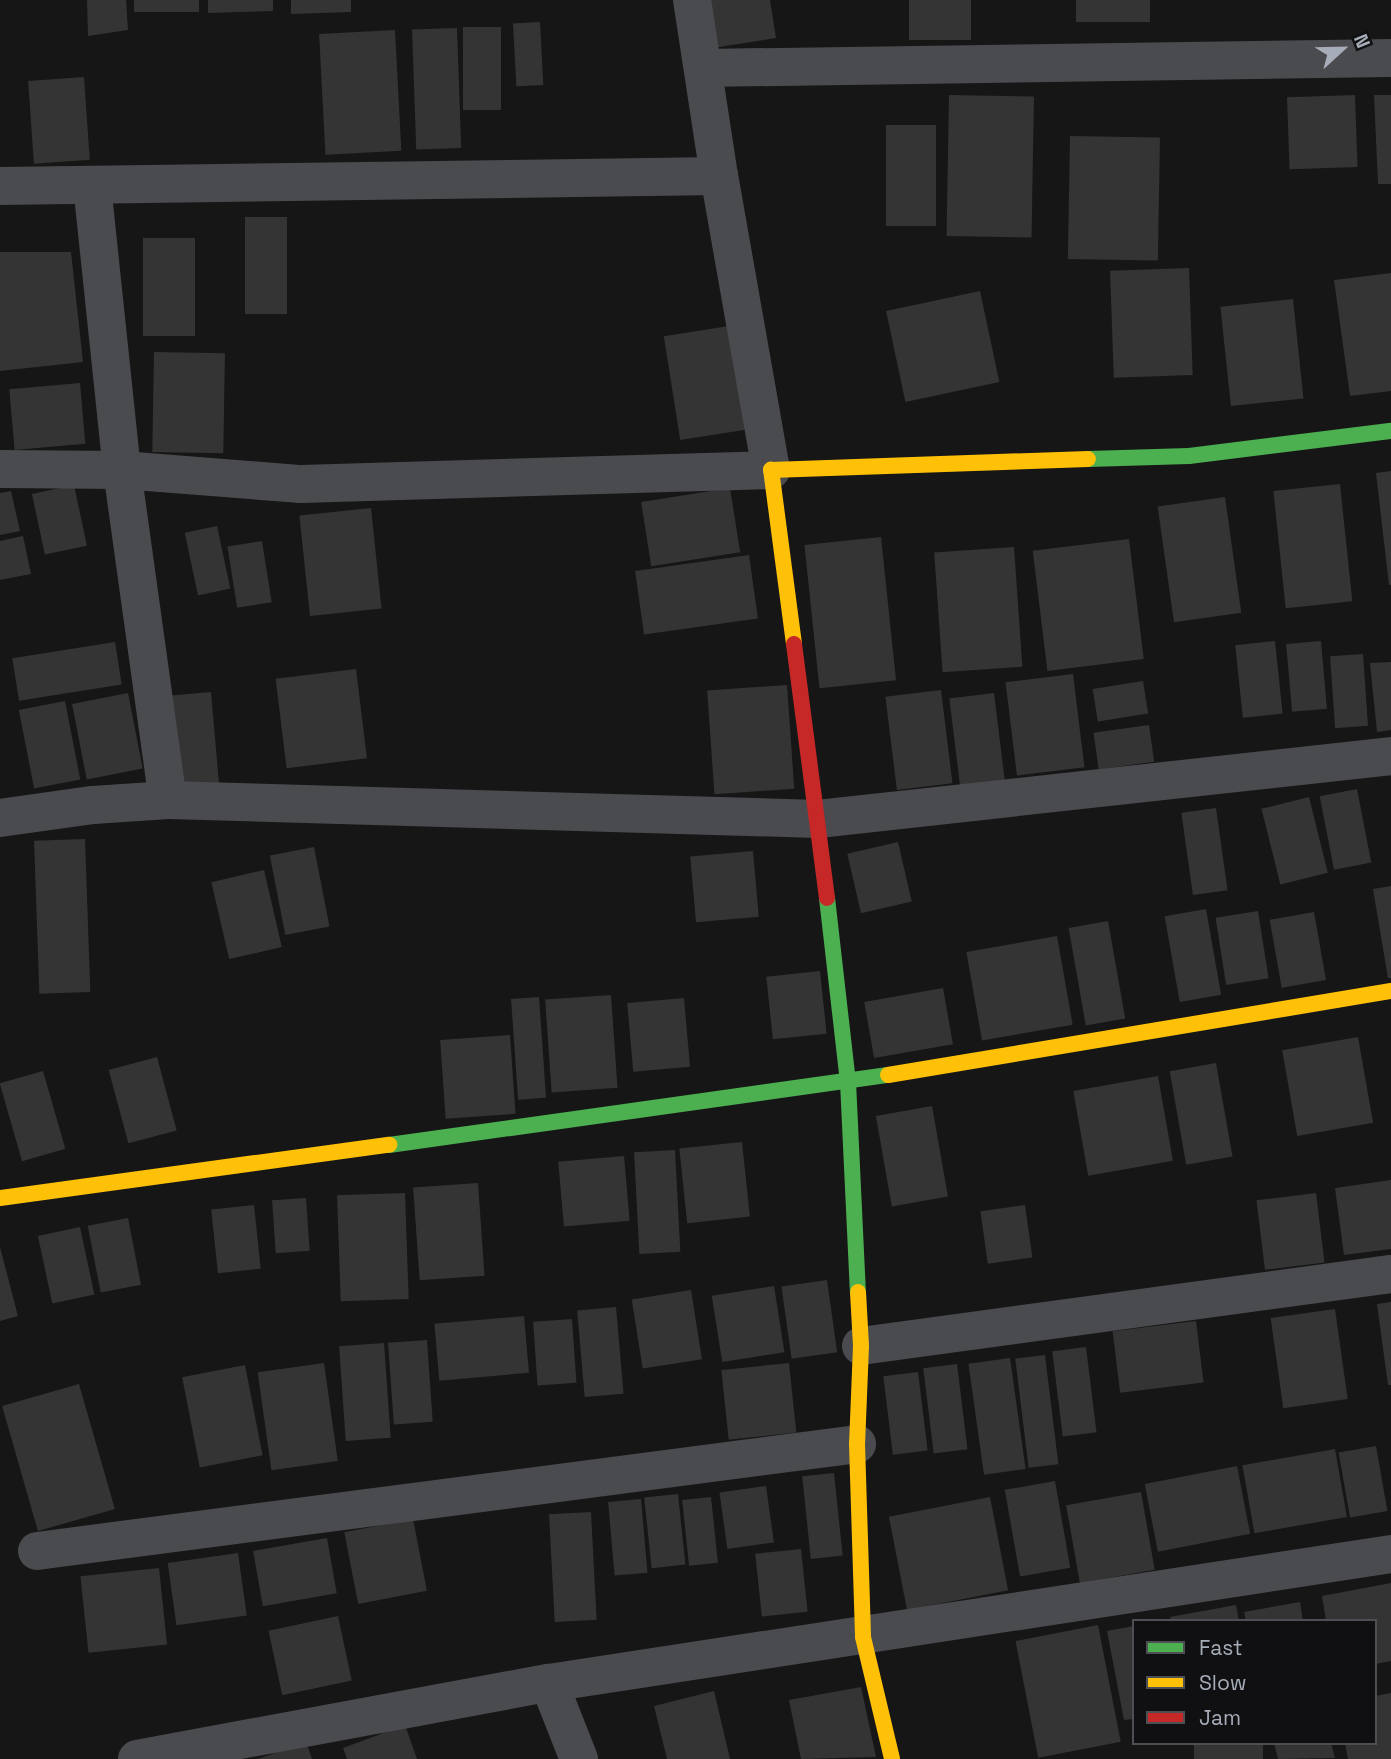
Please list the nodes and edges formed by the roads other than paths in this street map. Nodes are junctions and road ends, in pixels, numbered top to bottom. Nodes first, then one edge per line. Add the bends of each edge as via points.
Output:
1 (692, 0) edge
2 (1391, 58) edge
3 (703, 68) junction
4 (719, 176) junction
5 (0, 186) edge
6 (92, 186) junction
7 (1391, 431) edge
8 (0, 469) edge
9 (122, 470) junction
10 (771, 470) junction
11 (1391, 756) edge
12 (167, 800) junction
13 (0, 818) edge
14 (818, 819) junction
15 (1391, 991) edge
16 (848, 1082) junction
17 (0, 1198) edge
18 (1391, 1274) edge
19 (861, 1346) junction
20 (857, 1444) junction
21 (37, 1551) dead end
22 (1391, 1554) edge
23 (863, 1637) junction
24 (549, 1683) junction
25 (137, 1759) edge
26 (579, 1759) edge
27 (892, 1759) edge

1 - 3 street
2 - 3 street
3 - 4 street
4 - 6 street
4 - 10 street
5 - 6 street
6 - 9 street
7 - 10 street via 1189,456
8 - 9 street
9 - 10 street via 301,484
9 - 12 street
10 - 14 street
11 - 14 street
12 - 13 street
12 - 14 street
14 - 16 street
15 - 16 street
16 - 17 street
16 - 19 street
18 - 19 street
19 - 20 street
20 - 21 street
20 - 23 street
22 - 23 street
23 - 24 street
23 - 27 street
24 - 25 street
24 - 26 street

